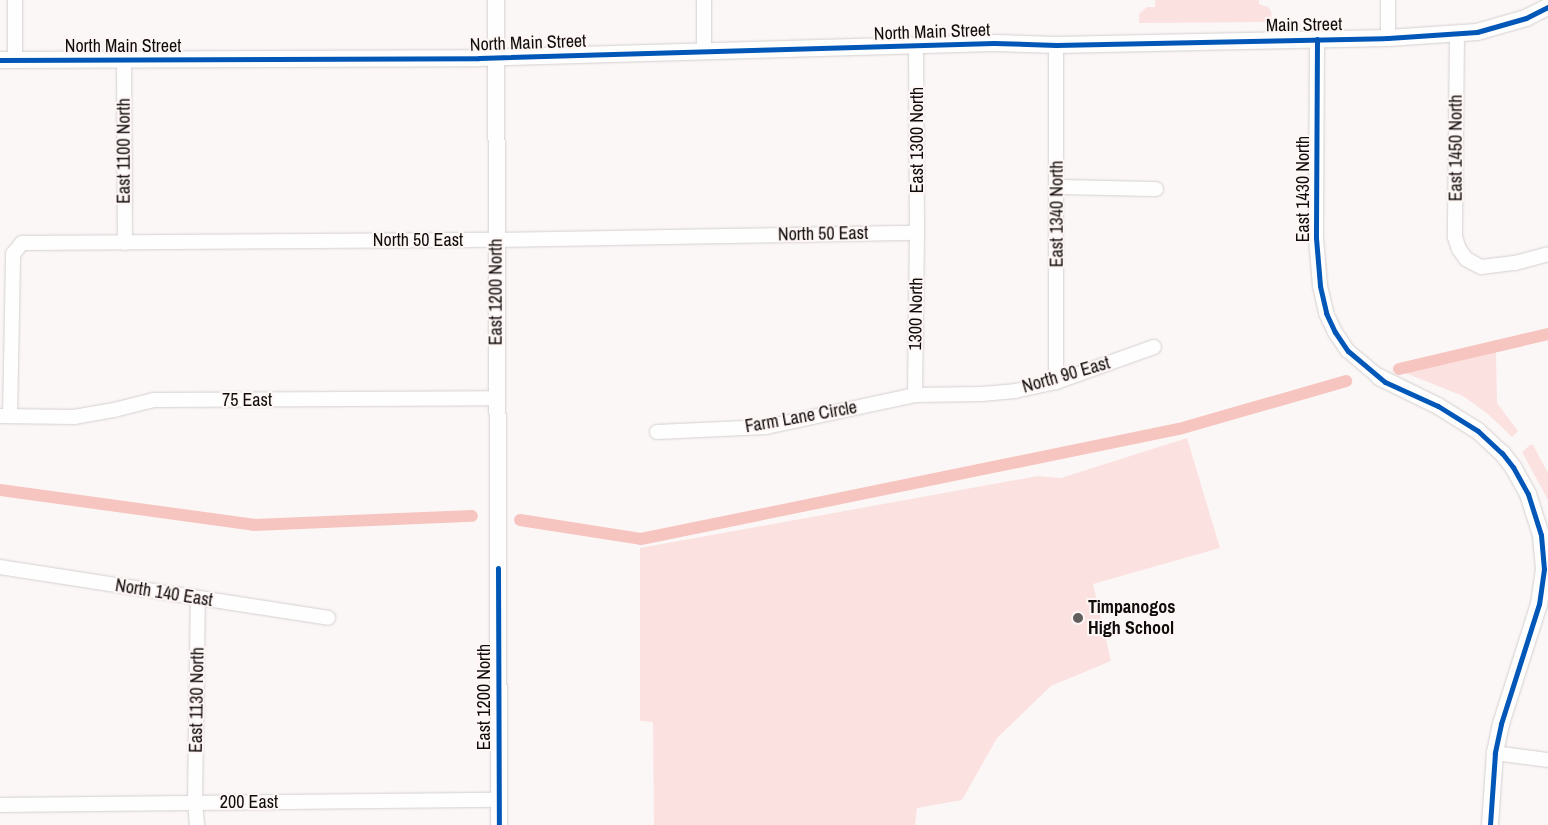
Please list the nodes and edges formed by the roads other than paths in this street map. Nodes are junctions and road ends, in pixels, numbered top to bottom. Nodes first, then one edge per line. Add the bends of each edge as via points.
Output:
1 (15, 0) edge
2 (496, 0) edge
3 (704, 0) edge
4 (1388, 0) edge
5 (1541, 6) edge
6 (1457, 34) junction
7 (1388, 38) junction
8 (1317, 39) junction
9 (1056, 45) junction
10 (916, 46) junction
11 (704, 50) junction
12 (495, 58) junction
13 (8, 60) edge
14 (124, 60) junction
15 (1057, 187) junction
16 (1156, 189) dead end
17 (917, 233) junction
18 (495, 240) junction
19 (124, 243) junction
20 (1548, 254) edge
21 (1154, 347) dead end
22 (1379, 377) joint
23 (1056, 382) junction
24 (915, 395) junction
25 (496, 398) junction
26 (5, 416) edge
27 (657, 432) dead end
28 (1544, 534) edge
29 (0, 567) edge
30 (198, 598) junction
31 (328, 618) dead end
32 (1494, 753) junction
33 (1548, 760) edge
34 (498, 800) junction
35 (195, 802) junction
36 (0, 805) edge
37 (197, 825) edge
38 (499, 825) edge
39 (1490, 825) edge

1 - 13 street
2 - 12 street, East 1200 North
3 - 11 street
4 - 7 street
5 - 6 street, Main Street via 1497,28
6 - 7 street, Main Street
6 - 20 street, East 1450 North via 1455,237 1459,249 1466,259 1481,267 1515,263
7 - 8 street, Main Street
8 - 9 street, Main Street
8 - 22 street, East 1430 North via 1316,238 1320,286 1326,313 1335,332 1348,351
9 - 10 street, North Main Street
9 - 15 street, East 1340 North
10 - 11 street, North Main Street
10 - 17 street, East 1300 North
11 - 12 street, North Main Street
12 - 14 street, North Main Street
12 - 18 street, East 1200 North
13 - 14 street, North Main Street
14 - 19 street, East 1100 North
15 - 16 street
15 - 23 street, East 1340 North
17 - 18 street, North 50 East
17 - 24 street, 1300 North
18 - 19 street, North 50 East
18 - 25 street, East 1200 North
19 - 26 street, North 50 East via 22,243 13,254
21 - 23 street, North 90 East
22 - 28 street via 1438,406 1478,431 1496,448 1513,467
23 - 24 street, North 90 East via 982,394
24 - 27 street, Farm Lane Circle via 766,427
25 - 26 street, 75 East via 154,400 74,417
25 - 34 street, East 1200 North
28 - 32 street via 1539,604
29 - 30 street, North 140 East
30 - 31 street, North 140 East
30 - 35 street, East 1130 North
32 - 33 street
32 - 39 street
34 - 35 street, 200 East
34 - 38 street, East 1200 North
35 - 36 street, 200 East
35 - 37 street, East 1130 North

